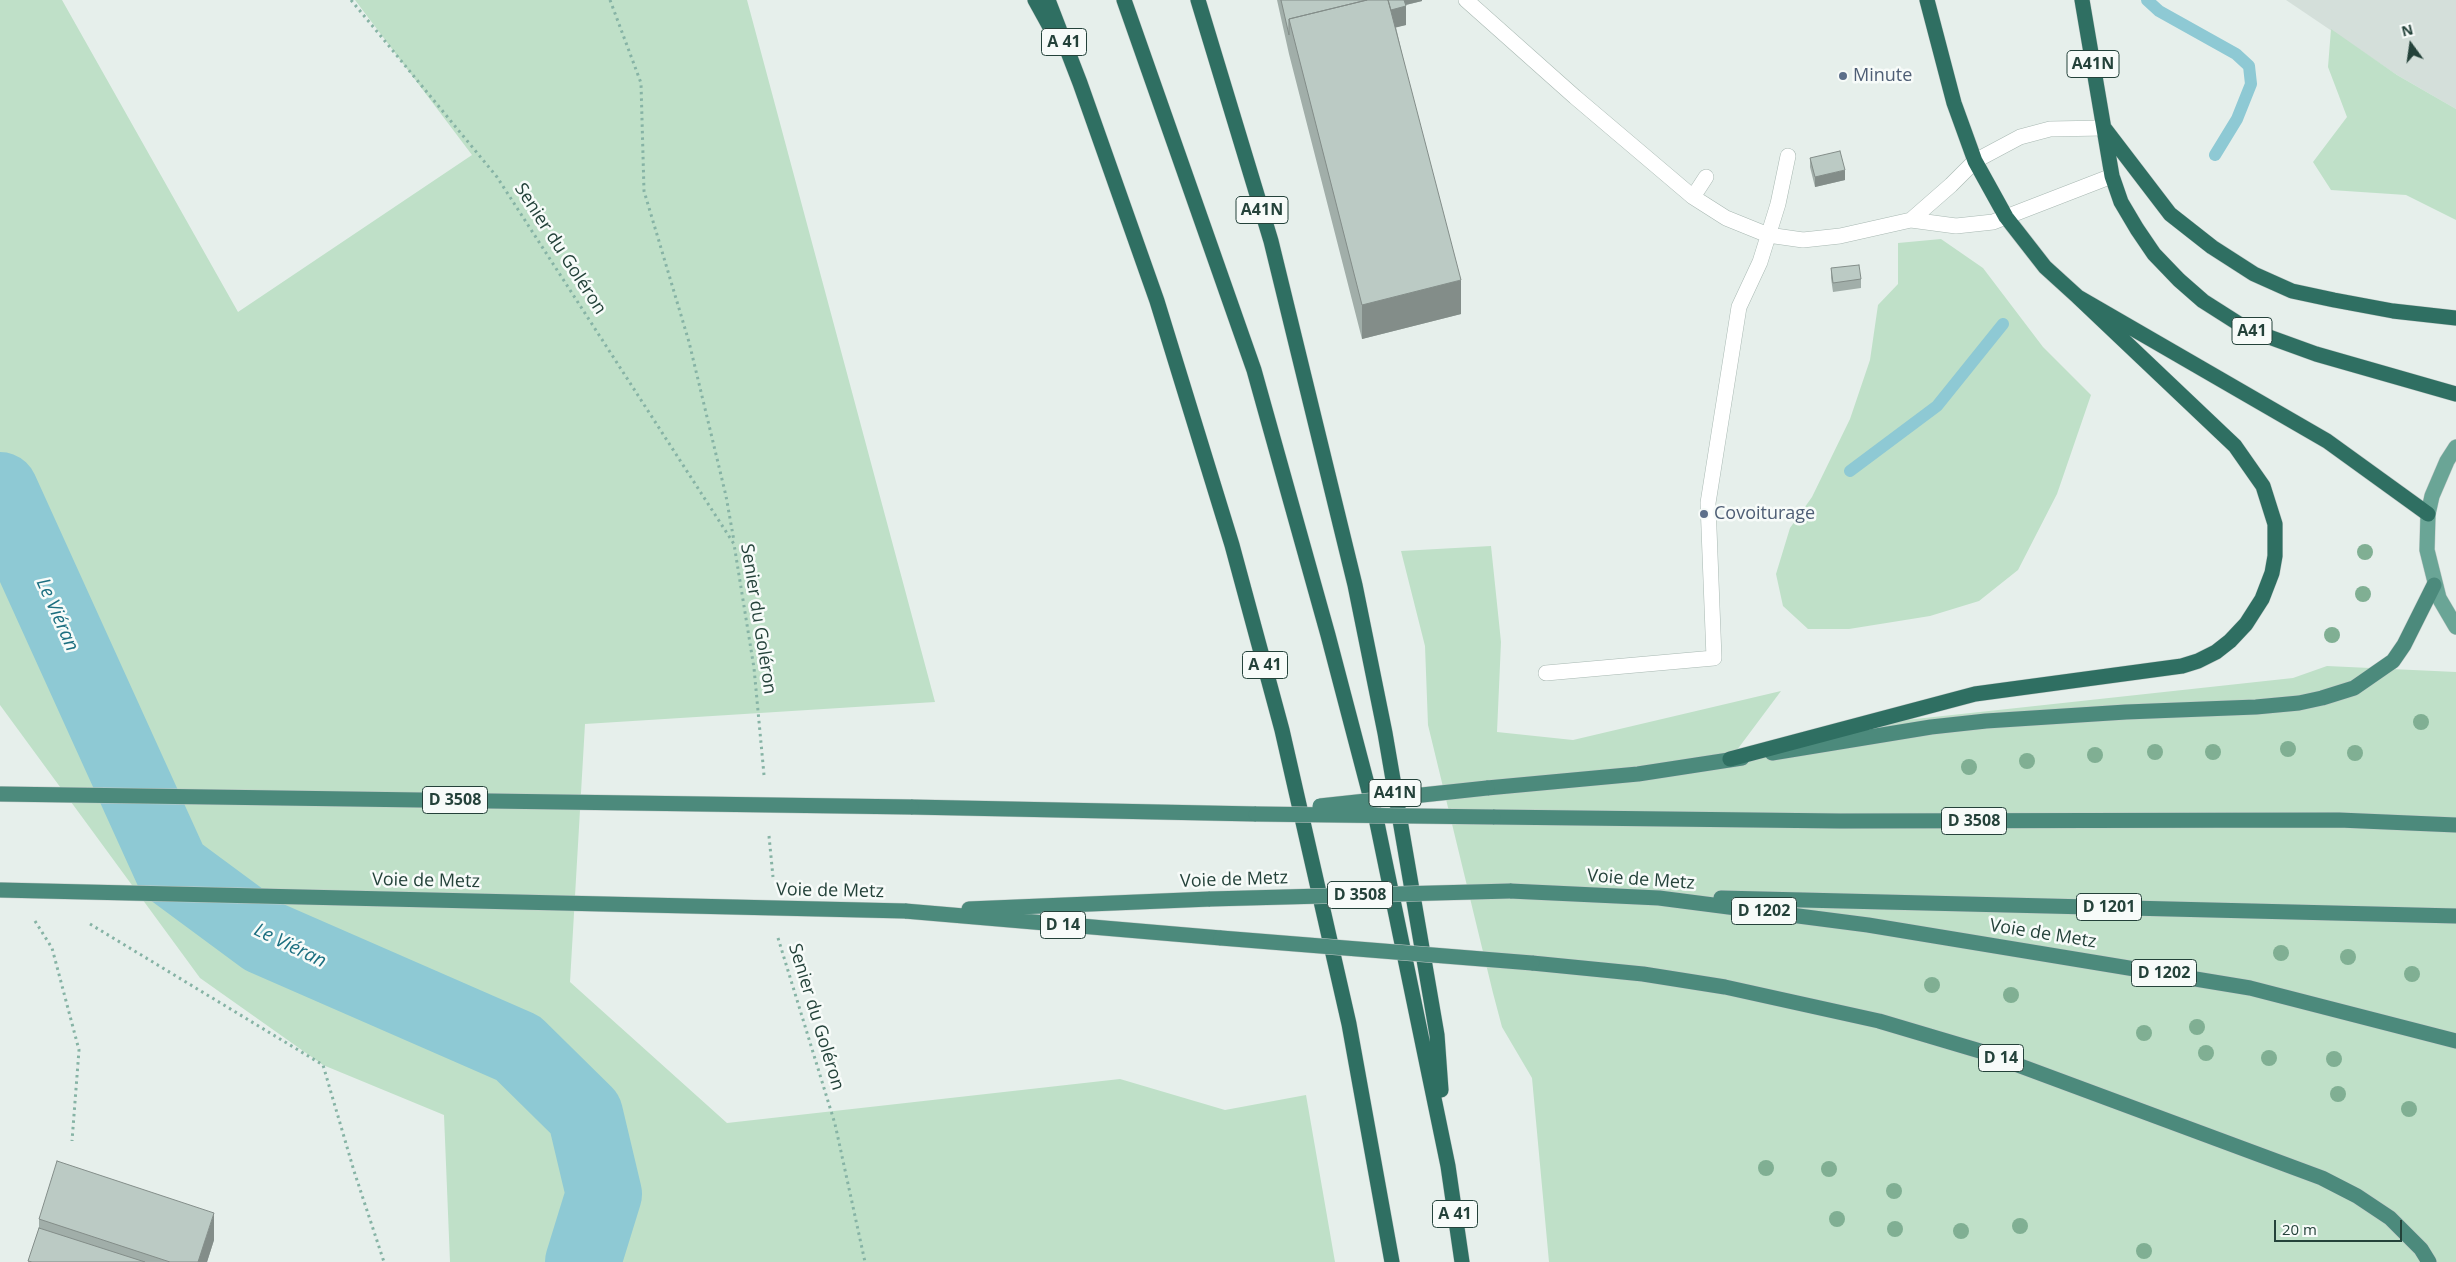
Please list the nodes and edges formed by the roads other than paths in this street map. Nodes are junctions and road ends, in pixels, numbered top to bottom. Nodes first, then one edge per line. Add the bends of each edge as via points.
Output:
1 (1035, 0) edge
2 (1048, 0) edge
3 (1124, 0) edge
4 (1198, 0) edge
5 (1466, 0) edge
6 (1927, 0) edge
7 (2082, 0) edge
8 (1080, 83) junction
9 (2104, 128) junction
10 (1788, 156) dead end
11 (1974, 160) junction
12 (2112, 176) junction
13 (1706, 177) dead end
14 (1692, 197) junction
15 (2006, 217) junction
16 (1911, 220) junction
17 (1768, 235) junction
18 (2078, 297) junction
19 (2456, 318) edge
20 (2456, 394) edge
21 (2456, 447) edge
22 (2428, 514) junction
23 (2434, 585) junction
24 (2456, 627) edge
25 (1546, 673) dead end
26 (1730, 759) junction
27 (0, 794) edge
28 (1256, 814) junction
29 (2456, 824) edge
30 (0, 890) edge
31 (1659, 898) junction
32 (905, 911) junction
33 (2456, 916) edge
34 (2456, 1041) edge
35 (1448, 1166) junction
36 (1392, 1262) edge
37 (1462, 1262) edge
38 (2429, 1262) edge

1 - 8 highway
2 - 8 highway, A 41
3 - 35 highway, A 41 via 1254,370 1328,635 1376,818
4 - 35 highway, A41N via 1271,241 1355,585 1385,733 1437,1035
5 - 14 lane
6 - 11 highway via 1954,103
7 - 9 highway, A41N
8 - 36 highway, A 41 via 1163,320 1232,545 1282,730 1349,1024
9 - 11 lane via 2050,129 2020,137
9 - 12 highway, A41N
9 - 19 highway via 2170,214 2212,248 2254,274 2292,291 2393,311
10 - 17 lane
11 - 15 highway
11 - 16 lane
12 - 15 lane
12 - 20 highway, A41 via 2121,202 2154,254 2179,280 2222,315 2247,330 2316,354
13 - 14 lane
14 - 17 lane via 1726,218
15 - 16 lane via 1993,222 1956,226
15 - 18 highway via 2045,267
16 - 17 lane via 1840,236 1803,240
17 - 25 lane via 1760,262 1739,307 1708,503 1714,658
18 - 22 highway via 2327,441
18 - 26 highway via 2235,446 2263,486 2275,524 2275,556 2262,599 2246,624 2230,641 2198,662 1975,694
21 - 22 main road via 2438,478
22 - 23 main road via 2427,550
23 - 24 main road
23 - 26 highway via 2393,661 2354,688 2322,698 2256,707 1986,721
26 - 28 highway, bridge via 1638,774
27 - 28 highway, D 3508, bridge
28 - 29 highway, D 3508, bridge via 1840,821 2339,820
30 - 32 highway, Voie de Metz / D 3508, bridge
31 - 32 highway, Voie de Metz / D 3508, bridge via 1510,891
31 - 33 highway, D 1201 via 1994,903
31 - 34 highway, Voie de Metz / D 1202 via 1868,925 2250,988
32 - 38 highway, D 14, bridge via 1642,974 1725,987 1879,1021 1980,1051 2322,1178 2390,1218 2421,1249
35 - 37 highway, A 41

